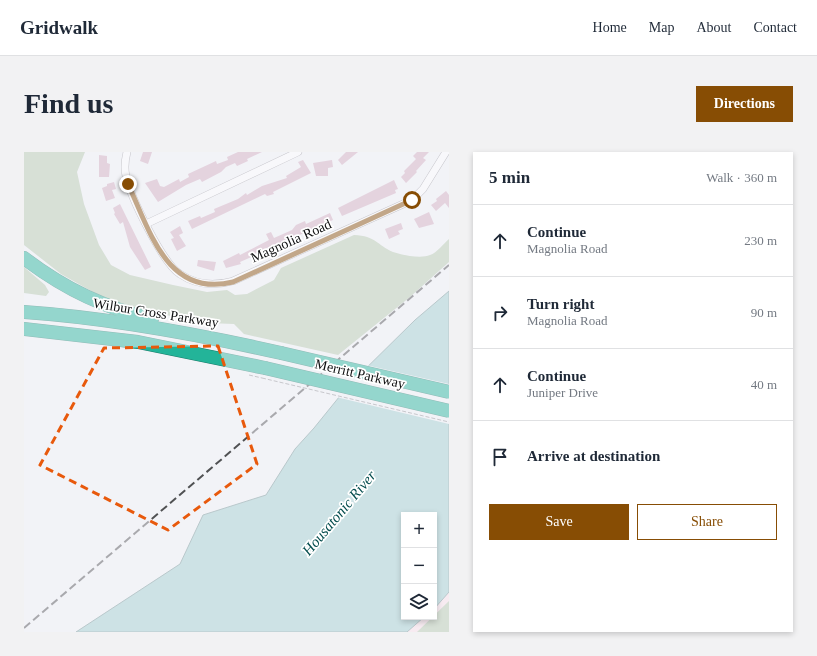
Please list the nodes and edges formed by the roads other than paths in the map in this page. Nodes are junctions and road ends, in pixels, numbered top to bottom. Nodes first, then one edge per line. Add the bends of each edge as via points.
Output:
1 (127, 152) edge
2 (298, 152) edge
3 (446, 152) edge
4 (146, 224) junction
5 (24, 258) edge
6 (24, 312) edge
7 (24, 329) edge
8 (230, 342) junction
9 (281, 353) joint
10 (449, 392) edge
11 (449, 411) edge

1 - 4 street, Magnolia Road via 125,176
2 - 4 street
3 - 4 street, Magnolia Road via 423,190 412,200 225,283 200,283 179,274 163,257
5 - 8 highway via 56,281 105,306
6 - 8 highway, Wilbur Cross Parkway via 119,322
7 - 11 highway, Merritt Parkway, bridge via 138,342 264,373
8 - 9 highway, Wilbur Cross Parkway
9 - 10 highway, Merritt Parkway, bridge

